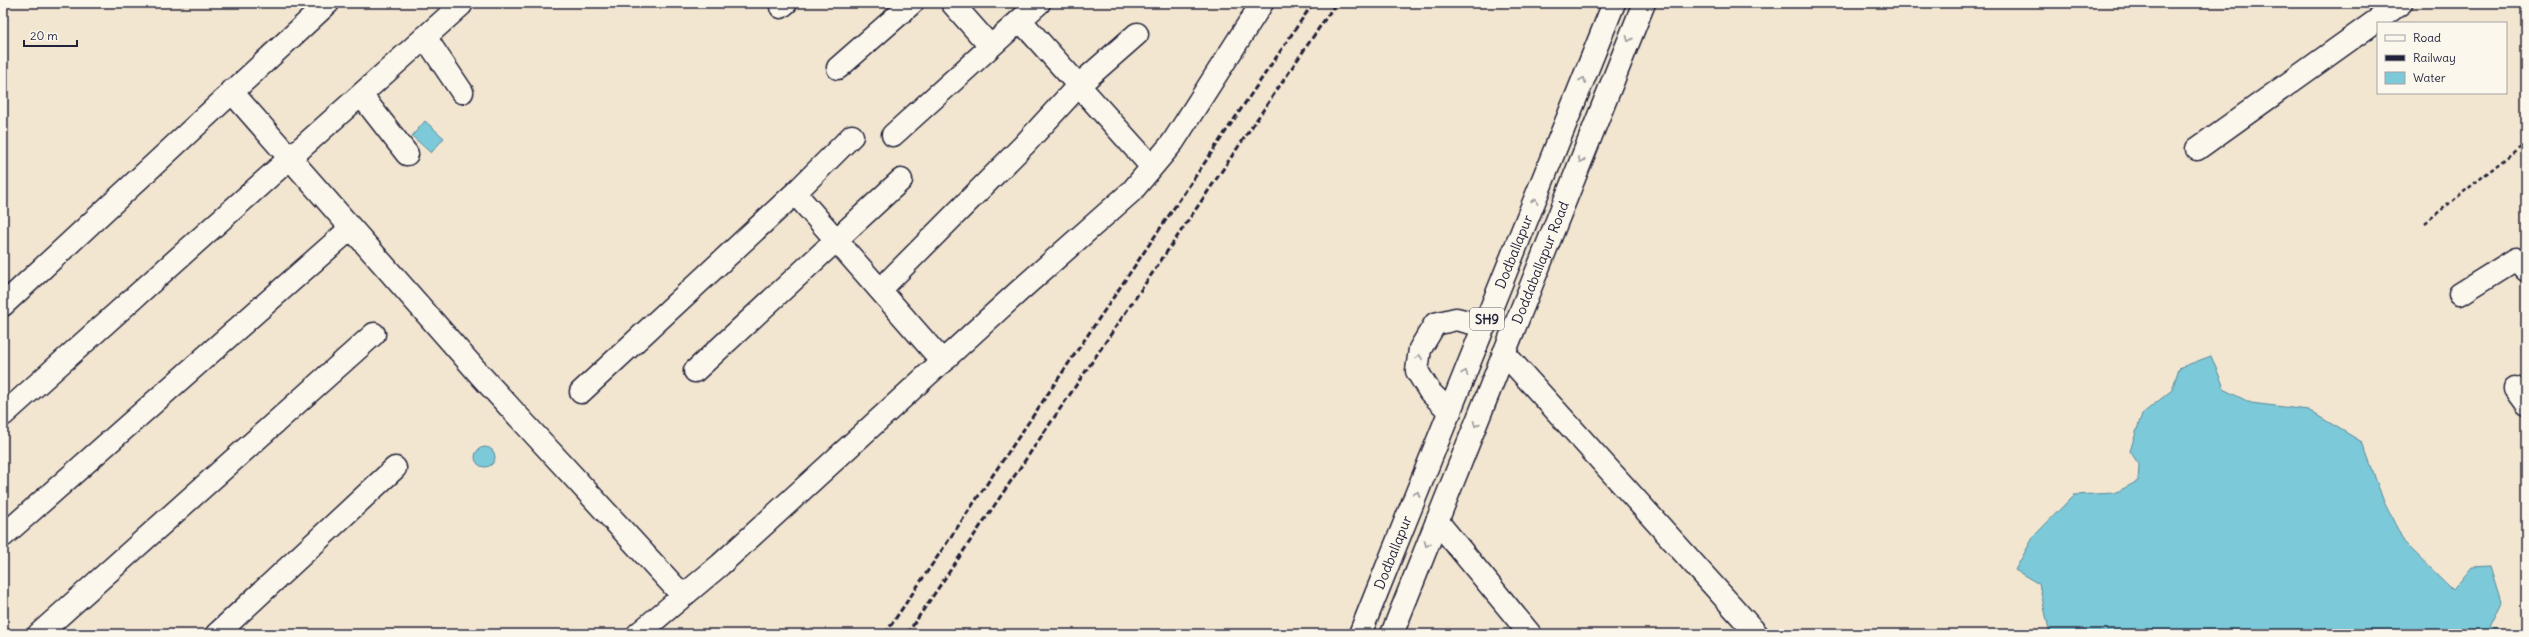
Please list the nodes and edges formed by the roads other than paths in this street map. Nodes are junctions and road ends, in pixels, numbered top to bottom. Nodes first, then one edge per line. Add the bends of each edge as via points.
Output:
1 (328, 3) edge
2 (912, 3) edge
3 (952, 3) edge
4 (1039, 3) edge
5 (1262, 3) edge
6 (1614, 3) edge
7 (1644, 3) edge
8 (2401, 3) edge
9 (461, 6) dead end
10 (1020, 20) junction
11 (1137, 34) dead end
12 (425, 37) junction
13 (990, 46) junction
14 (838, 68) dead end
15 (1079, 85) junction
16 (232, 91) junction
17 (462, 92) dead end
18 (361, 95) junction
19 (893, 135) dead end
20 (852, 136) dead end
21 (2197, 148) dead end
22 (408, 154) dead end
23 (291, 157) junction
24 (1152, 167) junction
25 (901, 180) dead end
26 (795, 193) junction
27 (350, 229) junction
28 (836, 239) junction
29 (2526, 270) edge
30 (881, 289) junction
31 (2460, 294) dead end
32 (3, 305) edge
33 (1484, 326) junction
34 (374, 334) dead end
35 (1504, 353) junction
36 (943, 362) junction
37 (695, 371) dead end
38 (581, 392) dead end
39 (1450, 412) junction
40 (3, 415) edge
41 (395, 468) dead end
42 (1437, 521) junction
43 (3, 536) edge
44 (682, 596) junction
45 (40, 634) edge
46 (217, 634) edge
47 (638, 634) edge
48 (1360, 634) edge
49 (1392, 634) edge
50 (1530, 634) edge
51 (1757, 634) edge

1 - 16 street
2 - 14 street
3 - 13 street
4 - 10 street
5 - 24 street via 1173,142
33 -> 6 street, Dodballapur / SH9
7 -> 35 street, Doddaballapur Road / SH9
8 - 21 street
9 - 12 street
10 - 13 street
10 - 15 street
11 - 15 street
12 - 17 street
12 - 18 street
13 - 19 street
15 - 24 street
15 - 30 street via 1024,145
16 - 23 street
16 - 32 street
18 - 22 street
18 - 23 street
20 - 26 street
23 - 27 street
23 - 40 street
24 - 36 street via 1132,191
25 - 28 street
26 - 28 street
26 - 38 street
27 - 43 street
27 - 44 street via 482,378
28 - 30 street
28 - 37 street
29 - 31 street via 2516,259
30 - 36 street
39 -> 33 street, Dodballapur / SH9
39 -> 33 street via 1430,392 1417,371 1420,349 1436,324 1456,319
34 - 45 street
35 -> 42 street, Doddaballapur Road / SH9
35 - 51 street
36 - 44 street
48 -> 39 street, Dodballapur / SH9
41 - 46 street
42 -> 49 street, Doddaballapur Road / SH9
42 - 50 street
44 - 47 street

